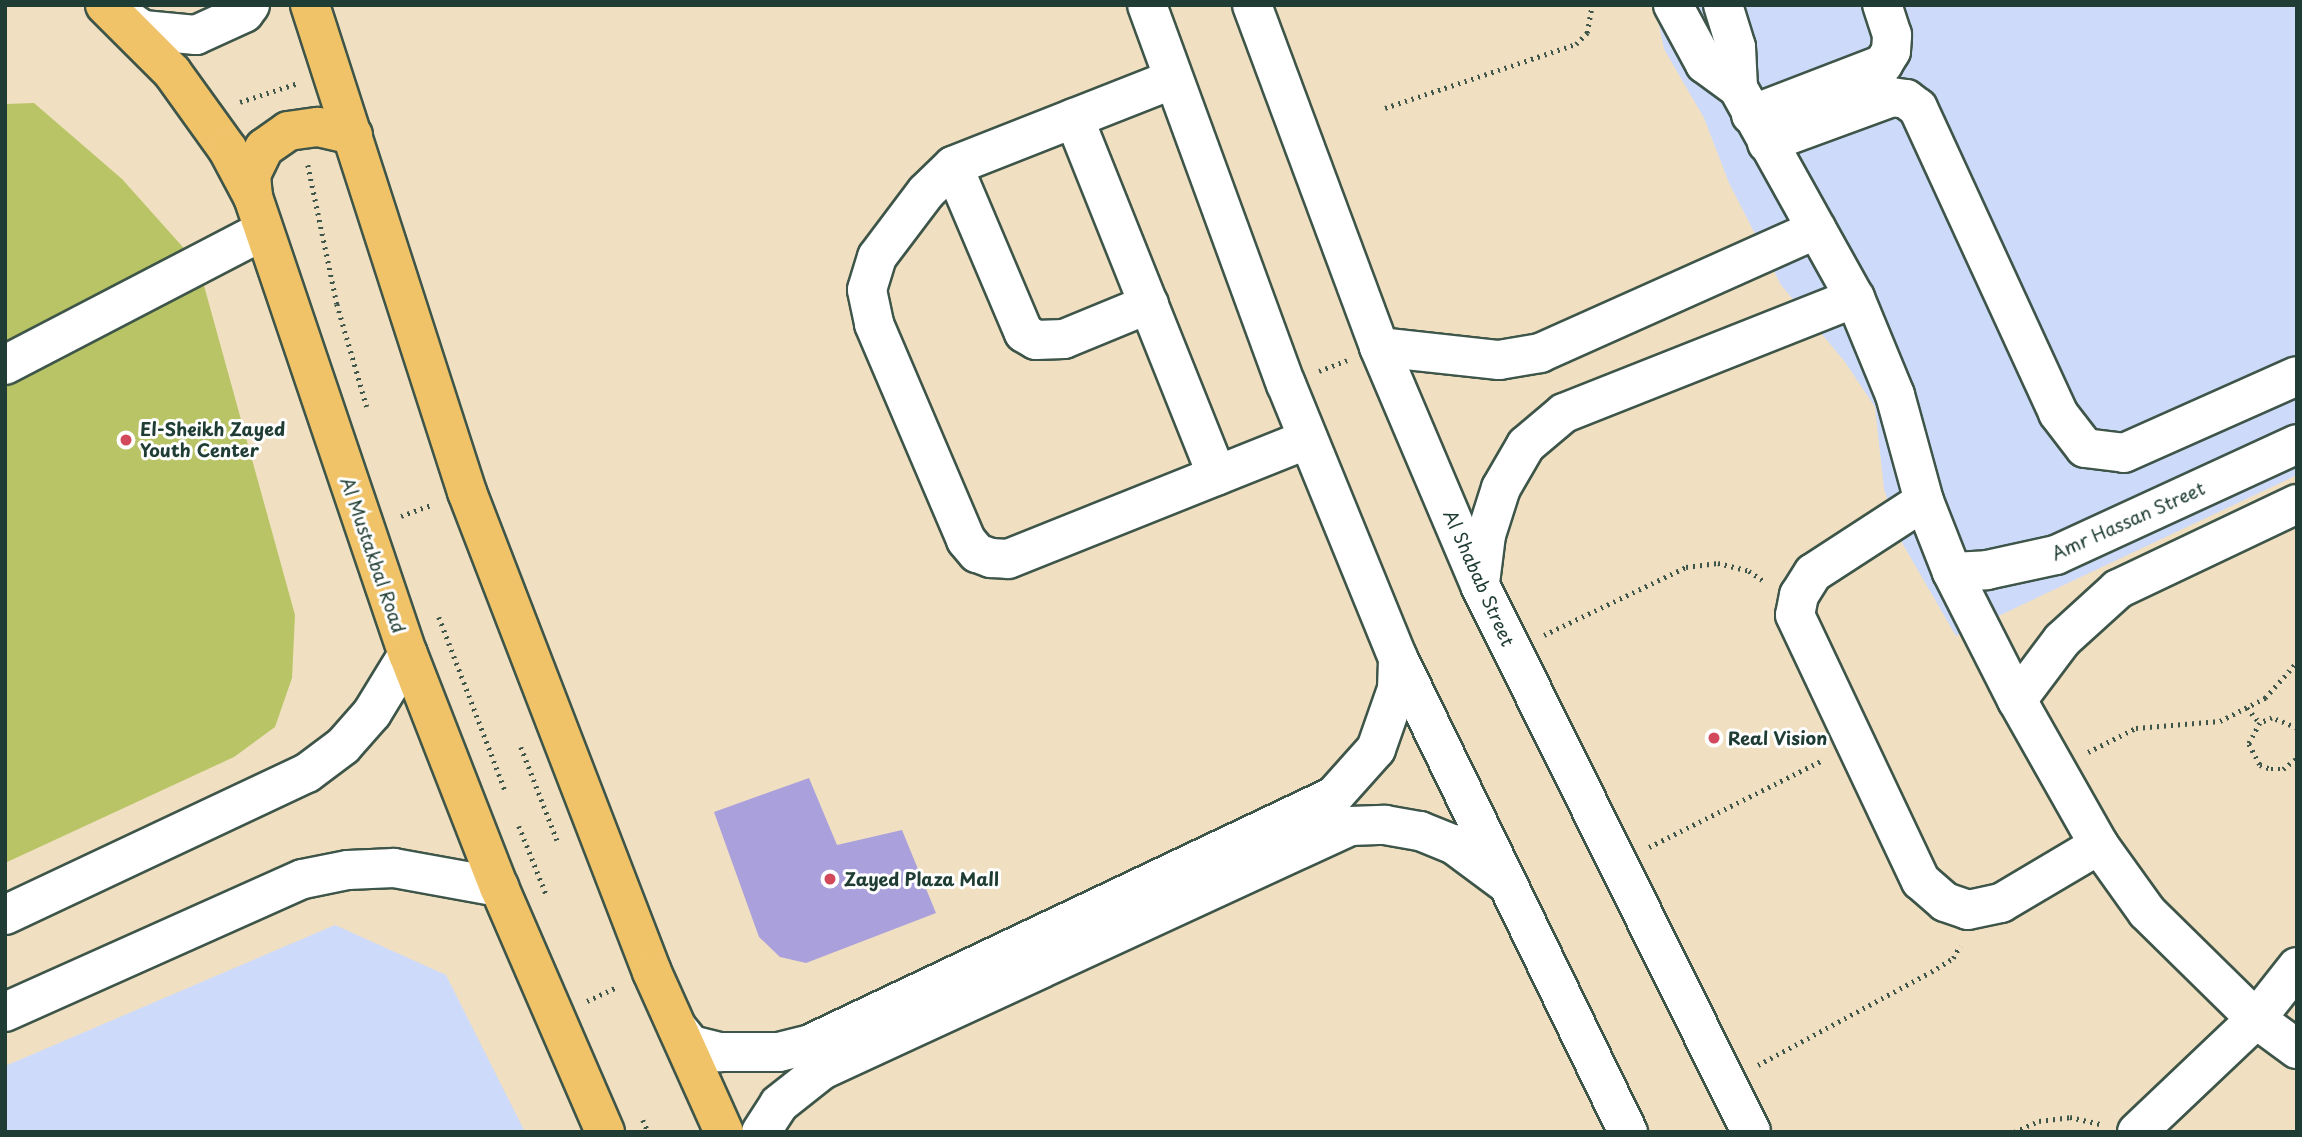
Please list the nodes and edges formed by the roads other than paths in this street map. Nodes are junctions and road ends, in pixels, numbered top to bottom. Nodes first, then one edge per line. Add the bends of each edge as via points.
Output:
1 (106, 5) edge
2 (250, 5) edge
3 (310, 5) edge
4 (1147, 5) edge
5 (1252, 5) edge
6 (1672, 5) edge
7 (1723, 5) edge
8 (1882, 5) edge
9 (1171, 80) junction
10 (1752, 115) junction
11 (1074, 118) junction
12 (353, 135) junction
13 (953, 166) junction
14 (258, 214) junction
15 (1817, 229) junction
16 (1855, 298) junction
17 (1149, 304) junction
18 (1379, 347) junction
19 (5, 365) edge
20 (2297, 376) edge
21 (1308, 439) junction
22 (2297, 444) edge
23 (1217, 475) junction
24 (1924, 502) junction
25 (2297, 504) edge
26 (1952, 572) junction
27 (1480, 585) junction
28 (408, 654) junction
29 (1398, 658) junction
30 (2017, 700) junction
31 (2099, 845) junction
32 (499, 887) junction
33 (1509, 887) junction
34 (5, 915) edge
35 (2297, 967) edge
36 (5, 1012) edge
37 (2256, 1019) junction
38 (678, 1029) junction
39 (2297, 1048) edge
40 (2122, 1130) edge
41 (605, 1132) edge
42 (724, 1132) edge
43 (761, 1132) edge
44 (1628, 1132) edge
45 (1751, 1132) edge

1 - 2 street via 143,30 196,35 244,13
1 - 14 main road, Al Mustakbal Road via 138,33 203,114
3 - 12 main road
4 - 9 street
5 - 18 street, Al Shabab Street
6 - 10 street via 1705,64
7 - 10 street
8 - 10 street via 1892,35 1891,51 1883,64
9 - 11 street
9 - 21 street
10 - 15 street
10 - 20 street via 1892,97 1906,99 1918,108 2058,413 2085,447 2124,453
11 - 13 street
11 - 17 street
12 - 14 main road via 318,127 288,131 264,149 251,175
12 - 38 main road via 450,498
13 - 17 street via 1024,333 1036,340 1064,338
13 - 23 street via 926,192 877,257 867,290 874,324 966,540 977,553 1007,559
14 - 19 street
14 - 28 main road, Al Mustakbal Road
15 - 16 street
15 - 18 street via 1540,353 1499,360
16 - 24 street via 1895,395
16 - 27 street via 1564,413 1527,445 1501,488 1486,535
17 - 23 street
18 - 27 street, Al Shabab Street
21 - 23 street
21 - 29 street
22 - 26 street, Amr Hassan Street via 2056,555 1987,570
24 - 26 street
24 - 31 street via 1813,573 1799,595 1795,615 1921,881 1945,902 1968,910 2001,903
25 - 30 street via 2118,589 2062,640
26 - 30 street
27 - 45 street, Al Shabab Street
28 - 32 main road, Al Mustakbal Road
28 - 34 street via 372,713 342,746 307,773
29 - 33 street
29 - 38 street via 1397,689 1376,749 1334,796 808,1045 779,1052 720,1052 691,1045
30 - 31 street
31 - 37 street via 2147,912
32 - 36 street via 394,868 348,870 303,879
32 - 41 main road, Al Mustakbal Road
33 - 43 street via 1483,863 1442,840 1385,825 1350,825 822,1070 779,1104
33 - 44 street
35 - 37 street
37 - 39 street
37 - 40 street
38 - 42 main road

